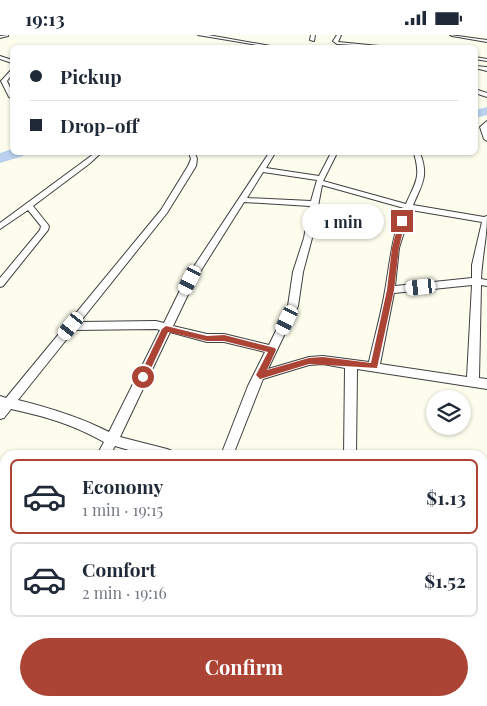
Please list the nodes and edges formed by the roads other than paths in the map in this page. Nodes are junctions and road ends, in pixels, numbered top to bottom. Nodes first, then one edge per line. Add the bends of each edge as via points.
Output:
1 (6, 35) edge
2 (200, 35) edge
3 (339, 35) edge
4 (452, 35) edge
5 (0, 37) edge
6 (360, 38) dead end
7 (487, 41) edge
8 (356, 44) junction
9 (262, 45) edge
10 (366, 45) edge
11 (10, 74) edge
12 (10, 93) edge
13 (487, 123) edge
14 (487, 139) edge
15 (96, 155) edge
16 (193, 155) edge
17 (271, 155) edge
18 (333, 155) edge
19 (418, 155) edge
20 (262, 170) junction
21 (320, 180) junction
22 (243, 200) junction
23 (315, 204) junction
24 (28, 205) junction
25 (408, 207) junction
26 (486, 224) edge
27 (0, 227) edge
28 (476, 281) junction
29 (487, 283) edge
30 (0, 284) edge
31 (390, 290) junction
32 (71, 326) junction
33 (166, 329) junction
34 (272, 350) junction
35 (351, 363) junction
36 (374, 366) junction
37 (260, 375) junction
38 (473, 381) junction
39 (487, 384) edge
40 (5, 401) edge
41 (0, 414) edge
42 (112, 441) junction
43 (106, 450) edge
44 (147, 450) edge
45 (228, 450) edge
46 (350, 450) edge

1 - 5 street
2 - 9 street
3 - 8 street via 335,43
4 - 7 street
6 - 8 street
8 - 10 street
11 - 12 street via 4,81
13 - 14 street via 483,127
15 - 24 street
16 - 32 street via 192,166 164,211
17 - 20 street
18 - 21 street
19 - 25 street via 421,178
20 - 21 street
20 - 22 street
21 - 23 street
21 - 25 street
22 - 23 street
22 - 33 street via 190,280
23 - 34 street via 293,306
24 - 27 street
24 - 30 street via 45,226 44,230
25 - 26 street
25 - 31 street via 396,248
26 - 28 street
28 - 29 street
28 - 31 street
28 - 38 street
31 - 36 street
32 - 33 street via 150,325
32 - 40 street
33 - 34 street
33 - 42 street
34 - 37 street
35 - 36 street
35 - 37 street via 309,361
35 - 46 street
36 - 38 street
37 - 45 street
38 - 39 street
40 - 41 street
40 - 42 street via 58,415
42 - 43 street
42 - 44 street

